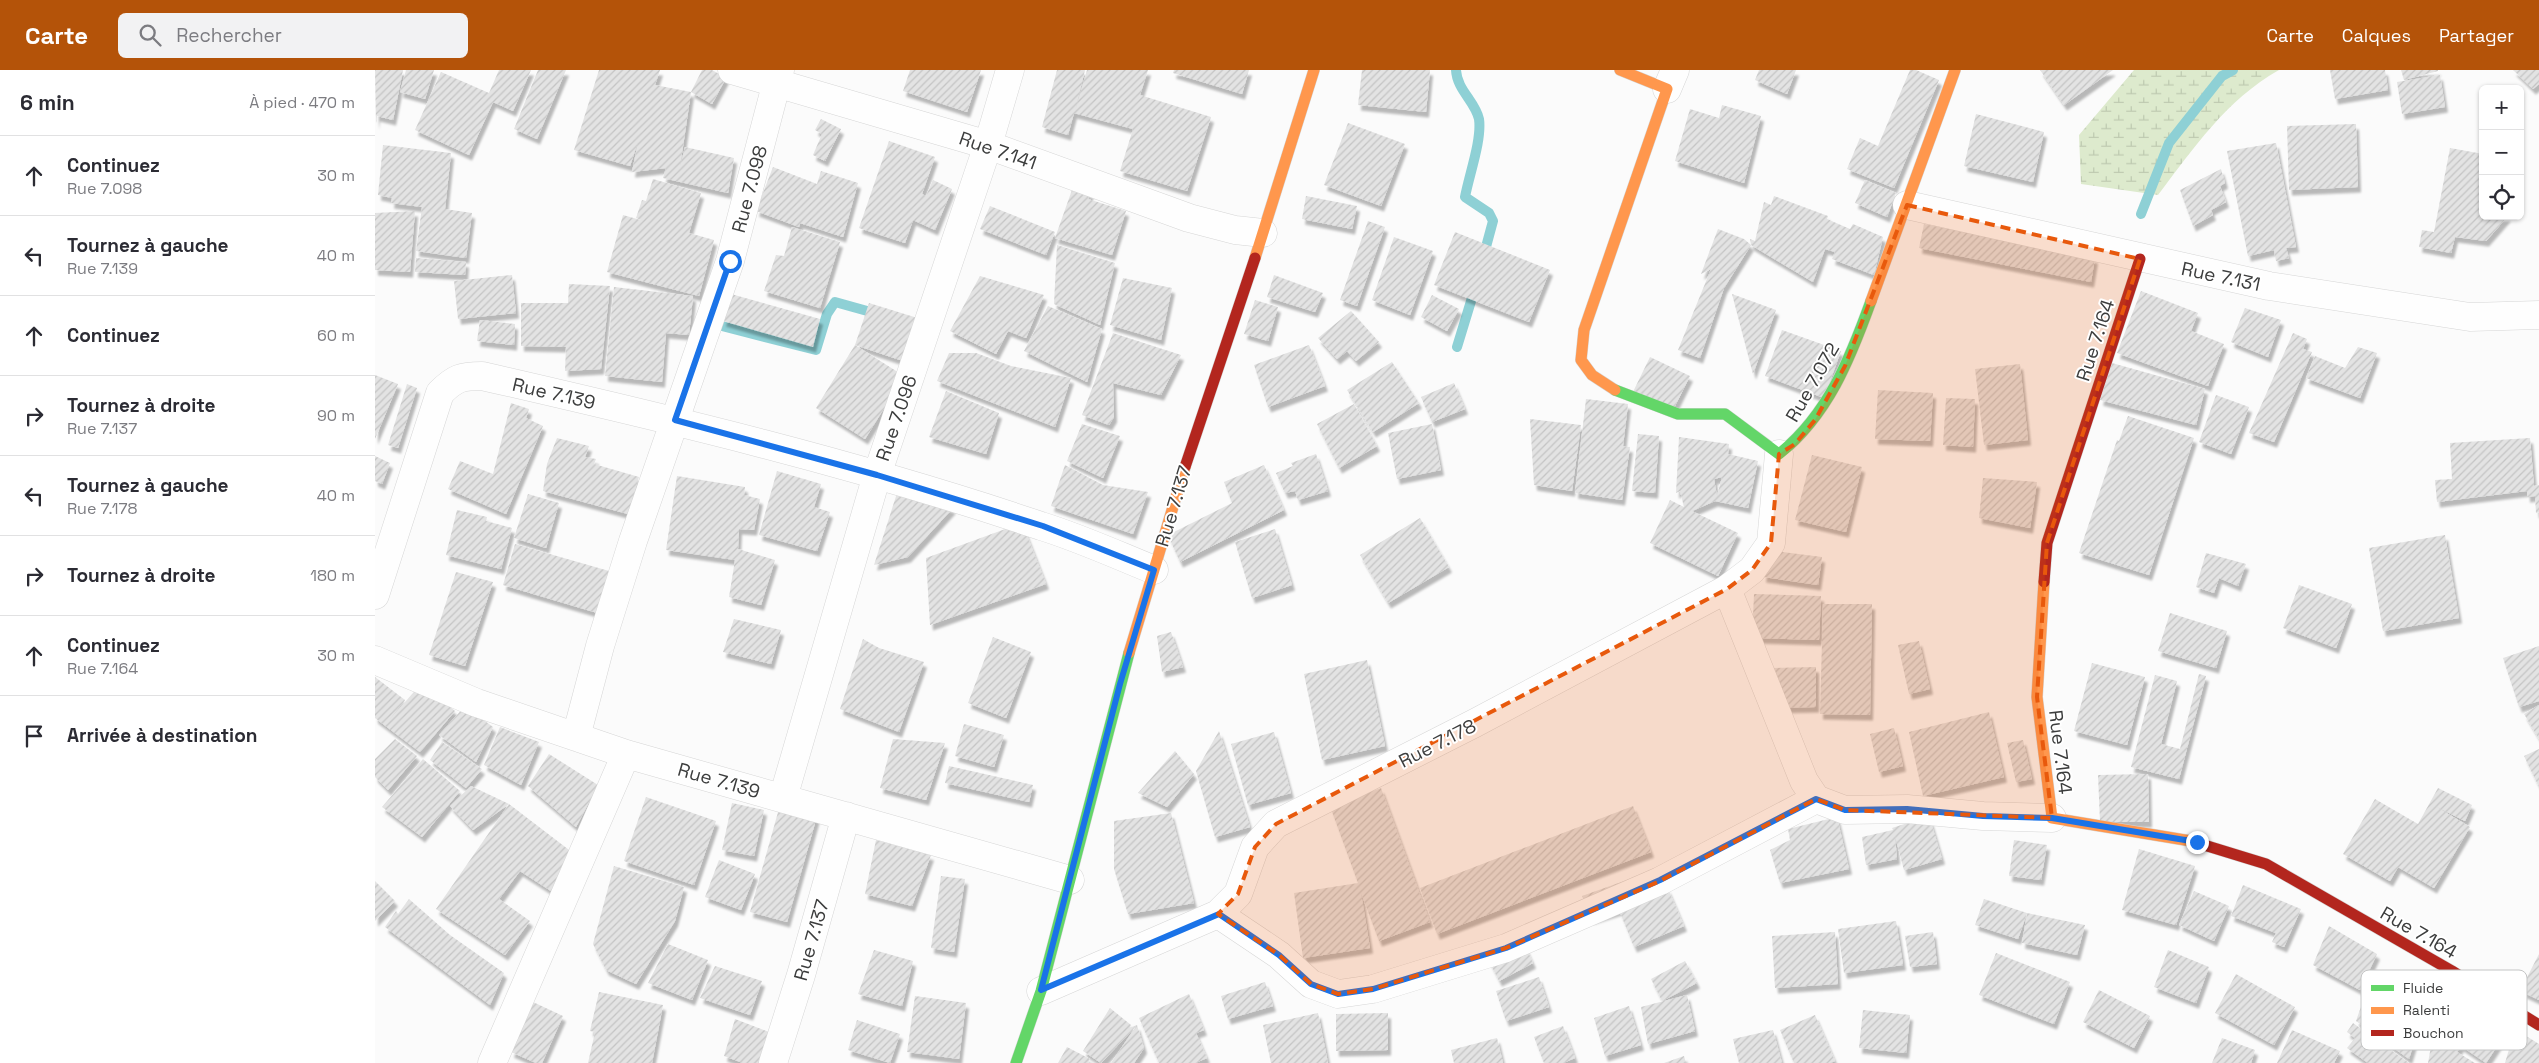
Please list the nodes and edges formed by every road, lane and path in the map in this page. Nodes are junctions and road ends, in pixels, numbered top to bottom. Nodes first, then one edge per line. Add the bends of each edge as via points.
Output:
1 (731, 70) edge
2 (1010, 70) edge
3 (1314, 70) edge
4 (1620, 70) edge
5 (1955, 70) edge
6 (778, 76) edge
7 (1671, 79) edge
8 (988, 145) junction
9 (1907, 206) junction
10 (1263, 233) junction
11 (2140, 259) junction
12 (2539, 315) edge
13 (675, 420) junction
14 (1779, 454) junction
15 (877, 475) junction
16 (1154, 570) junction
17 (1727, 589) junction
18 (375, 595) edge
19 (375, 660) edge
20 (576, 737) junction
21 (626, 754) junction
22 (783, 798) junction
23 (1816, 799) junction
24 (846, 816) junction
25 (2052, 818) junction
26 (1070, 880) junction
27 (1219, 914) junction
28 (2450, 970) edge
29 (1041, 990) junction
30 (2527, 1018) edge
31 (2539, 1025) edge
32 (492, 1063) edge
33 (773, 1063) edge
34 (1016, 1063) edge

1 - 6 street, Rue 7.141
2 - 8 street, Rue 7.096
3 - 10 street, Rue 7.137
4 - 7 street
5 - 9 street, Rue 7.072
6 - 8 street, Rue 7.141
6 - 13 street, Rue 7.098 via 730,261
7 - 14 street via 1584,330 1581,360 1592,375 1617,391 1678,414 1725,414
8 - 10 street, Rue 7.141 via 1189,218 1235,230
8 - 15 street, Rue 7.096
9 - 11 street, Rue 7.131
9 - 14 street, Rue 7.072 via 1845,366 1815,420 1795,444
10 - 16 street, Rue 7.137
11 - 12 street, Rue 7.131 via 2269,286 2470,317
11 - 25 street, Rue 7.164 via 2047,543 2037,697
13 - 15 street, Rue 7.139
13 - 18 street, Rue 7.139 via 482,376 453,380 440,393
13 - 20 street, Rue 7.098 via 600,646
14 - 17 street, Rue 7.178 via 1771,543 1752,570
15 - 16 street, Rue 7.139 via 1043,526
15 - 22 street, Rue 7.096
16 - 26 street, Rue 7.137 via 1120,684
17 - 23 street via 1804,780
17 - 27 street, Rue 7.178 via 1276,824 1255,847 1238,894
19 - 20 street, Rue 7.139 via 477,702
20 - 21 street, Rue 7.139
21 - 22 street, Rue 7.139
21 - 32 street
22 - 24 street, Rue 7.139
23 - 25 street via 1845,810 1907,809
23 - 27 street via 1660,880 1506,948 1373,989 1338,994 1311,984 1279,955
24 - 26 street, Rue 7.139
24 - 33 street, Rue 7.137
25 - 28 street, Rue 7.164 via 2197,842 2266,864
26 - 29 street, Rue 7.137
27 - 29 street, Rue 7.178
29 - 34 street, Rue 7.137
30 - 31 street, Rue 7.164

